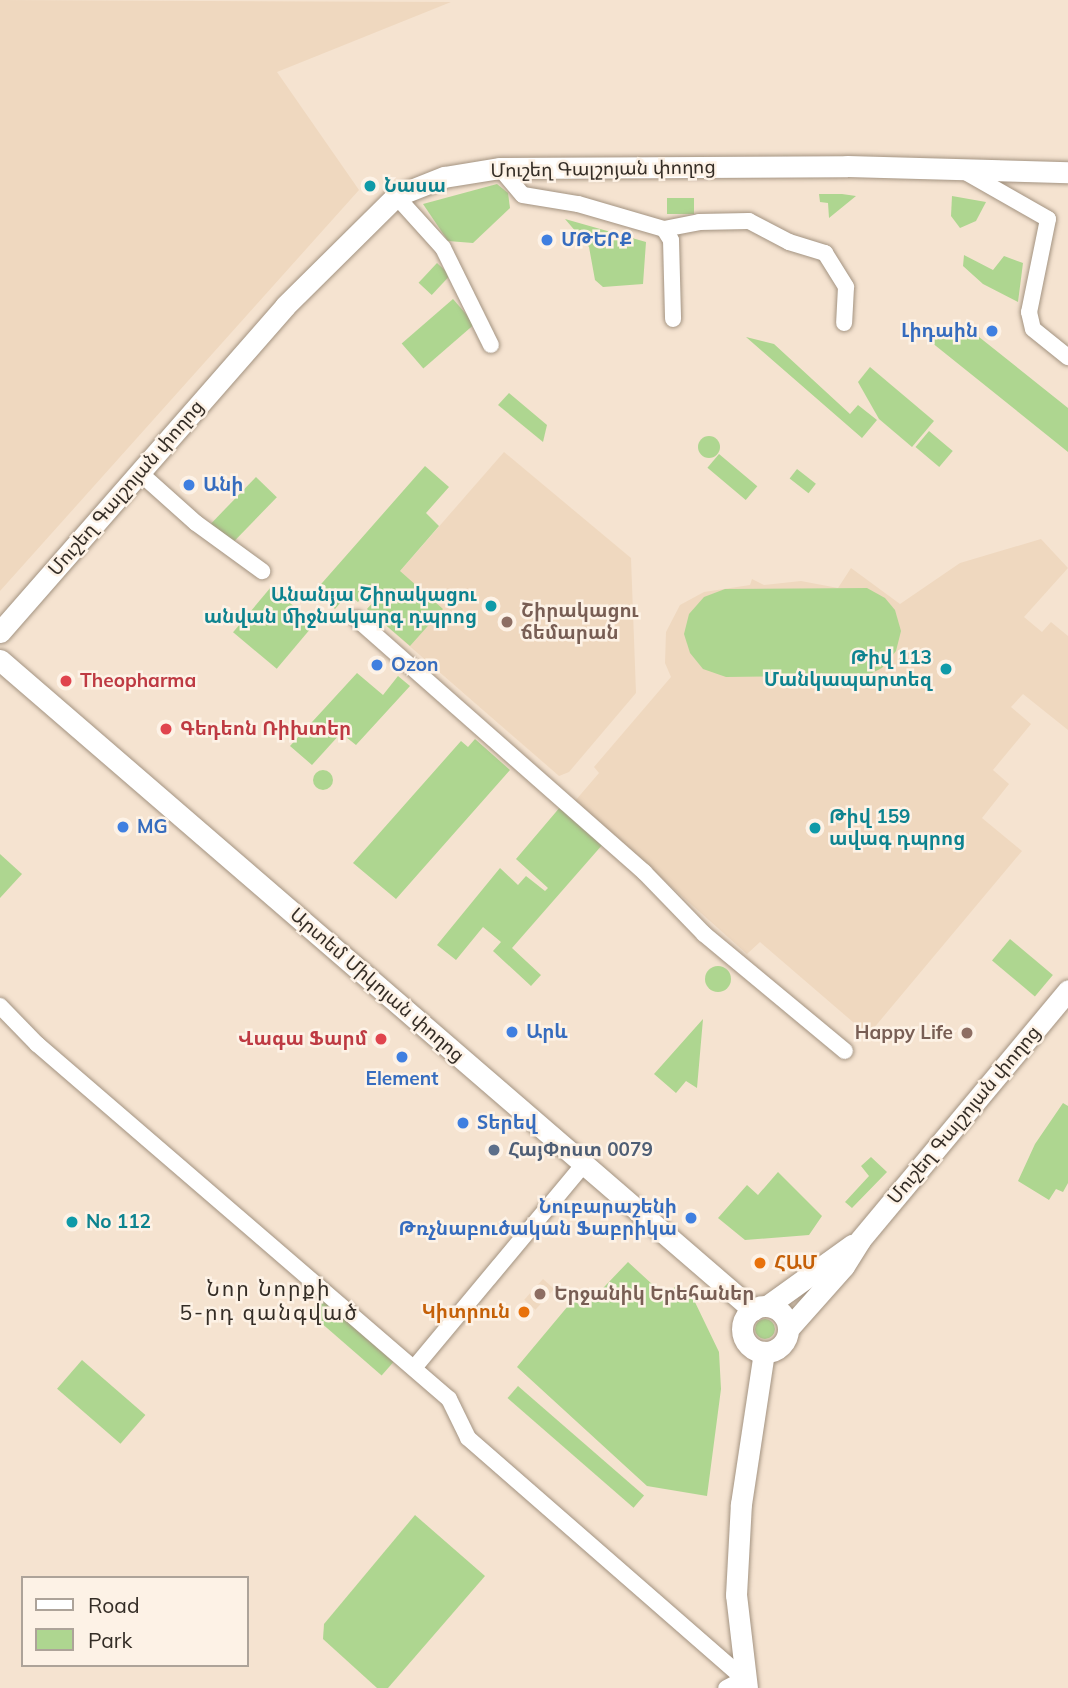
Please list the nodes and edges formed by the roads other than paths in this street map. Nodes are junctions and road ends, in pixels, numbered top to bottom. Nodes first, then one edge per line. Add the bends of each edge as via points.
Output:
1 (500, 168) junction
2 (961, 169) junction
3 (1068, 172) edge
4 (396, 197) junction
5 (664, 229) junction
6 (673, 319) dead end
7 (844, 323) dead end
8 (491, 345) dead end
9 (1068, 357) edge
10 (140, 472) junction
11 (261, 571) dead end
12 (357, 619) dead end
13 (0, 632) edge
14 (0, 660) edge
15 (1068, 990) edge
16 (0, 1006) edge
17 (845, 1051) dead end
18 (584, 1164) junction
19 (860, 1240) junction
20 (760, 1308) junction
21 (788, 1329) junction
22 (764, 1352) junction
23 (414, 1368) junction
24 (739, 1685) edge

1 - 2 street, Մուշեղ Գալշոյան փողոց
1 - 4 street, Մուշեղ Գալշոյան փողոց via 444,177
1 - 5 street via 523,195 578,204
2 - 3 street, Մուշեղ Գալշոյան փողոց
2 - 9 street via 1048,219 1029,312 1033,329
4 - 8 street via 443,248
4 - 10 street, Մուշեղ Գալշոյան փողոց via 285,306
5 - 6 street via 671,240
5 - 7 street via 699,222 749,221 789,242 825,253 846,287
10 - 11 street via 196,523
10 - 13 street, Մուշեղ Գալշոյան փողոց
12 - 17 street via 645,872 705,934
14 - 18 street, Արտեմ Միկոյան փողոց
15 - 19 street, Մուշեղ Գալշոյան փողոց
16 - 23 street via 37,1044
18 - 20 street, Արտեմ Միկոյան փողոց
18 - 23 street
19 - 20 street, Մուշեղ Գալշոյան փողոց
19 - 21 street, Մուշեղ Գալշոյան փողոց via 845,1266
20 - 21 street via 783,1315
20 - 22 street via 743,1325 743,1333 751,1346
21 - 22 street via 779,1348
22 - 24 street via 740,1517 736,1595
23 - 24 street via 449,1399 468,1438

